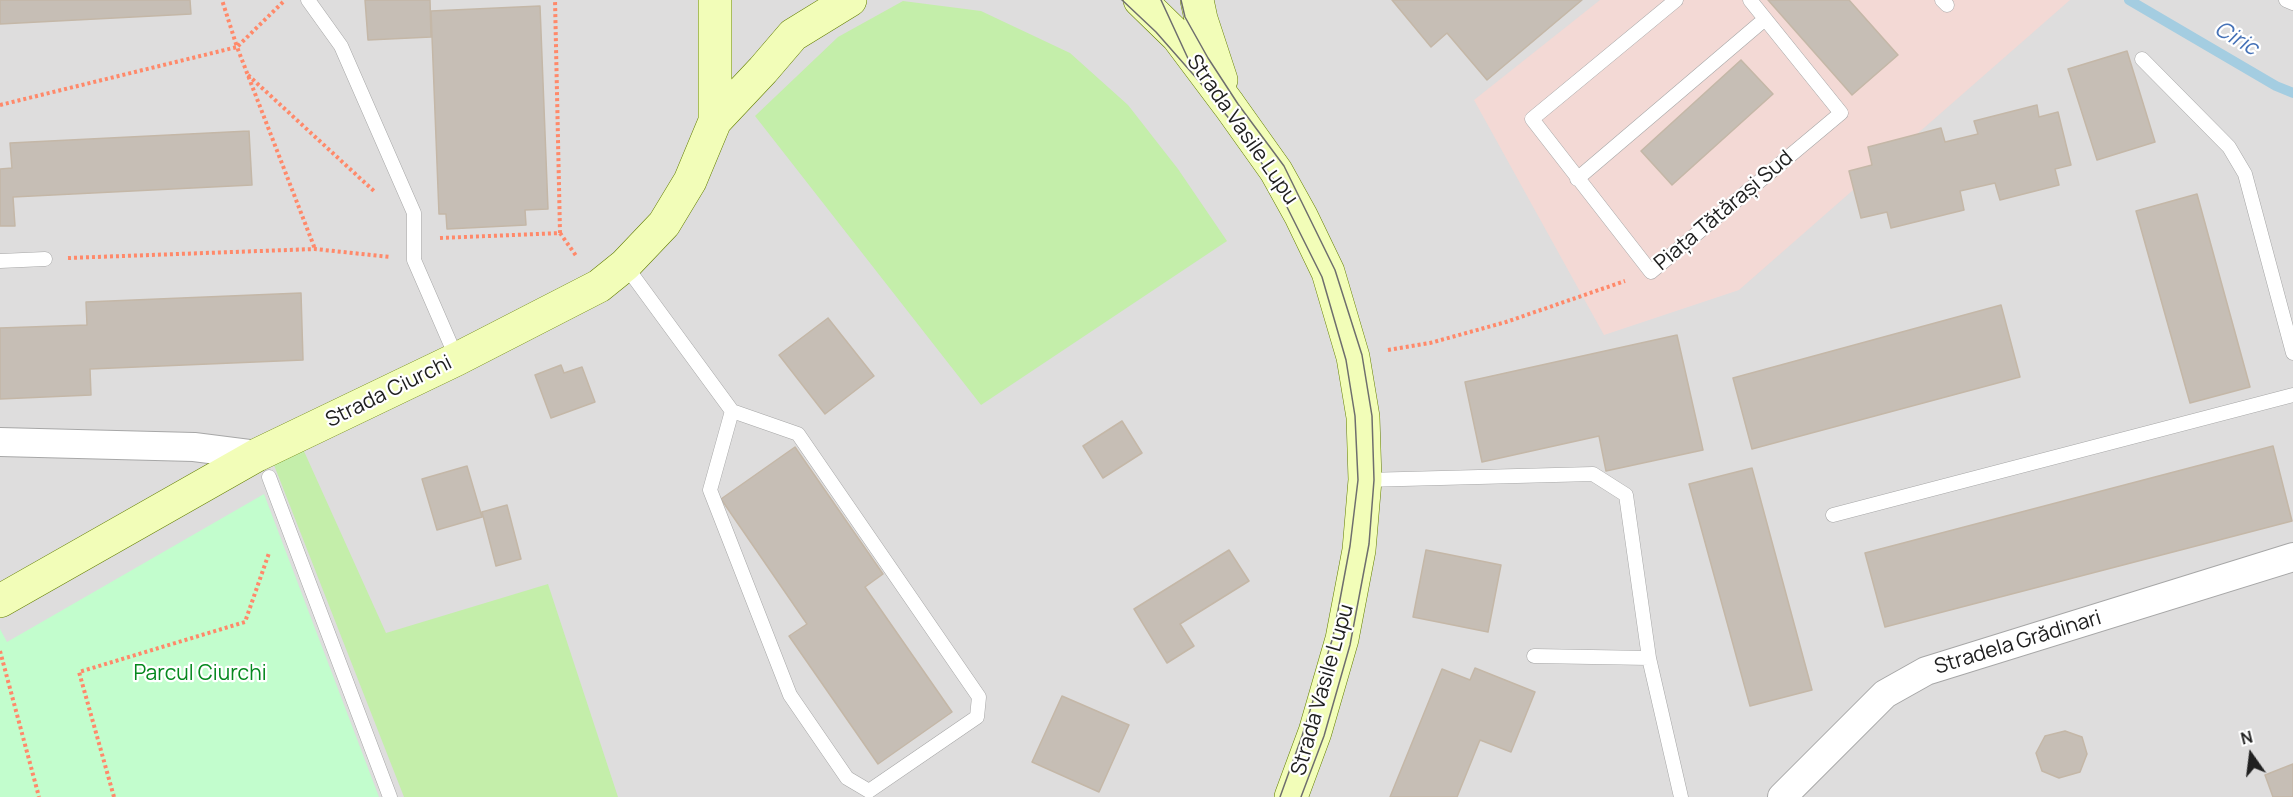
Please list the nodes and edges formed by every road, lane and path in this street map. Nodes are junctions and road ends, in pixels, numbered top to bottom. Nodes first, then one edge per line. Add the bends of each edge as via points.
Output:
1 (222, 0) edge
2 (286, 0) edge
3 (308, 0) edge
4 (555, 0) edge
5 (715, 0) edge
6 (850, 0) edge
7 (1140, 0) edge
8 (1197, 0) edge
9 (1676, 0) edge
10 (1750, 0) edge
11 (2286, 0) edge
12 (2293, 3) edge
13 (1765, 19) junction
14 (237, 47) junction
15 (2142, 59) dead end
16 (247, 74) junction
17 (0, 105) edge
18 (1230, 105) junction
19 (715, 120) junction
20 (1577, 179) junction
21 (414, 213) junction
22 (415, 239) junction
23 (315, 249) junction
24 (45, 259) joint
25 (414, 260) junction
26 (0, 261) edge
27 (625, 265) junction
28 (1651, 272) junction
29 (2293, 353) edge
30 (1353, 357) junction
31 (457, 359) junction
32 (2293, 395) edge
33 (732, 411) junction
34 (0, 442) edge
35 (263, 466) junction
36 (1365, 480) junction
37 (283, 512) junction
38 (1833, 515) dead end
39 (2293, 557) edge
40 (0, 600) edge
41 (0, 651) edge
42 (1534, 656) dead end
43 (1649, 658) junction
44 (39, 797) edge
45 (114, 797) edge
46 (390, 797) edge
47 (1291, 797) edge
48 (1681, 797) edge
49 (1782, 797) edge

1 - 14 path
2 - 14 path
3 - 21 lane via 341,46
4 - 22 path via 560,233
5 - 19 street, Strada Ciurchi
6 - 19 street, Strada Ciurchi via 793,34
7 - 18 street, Strada Vasile Lupu via 1178,37
8 - 18 street
9 - 20 lane via 1532,119
10 - 13 lane, Piața Tătărași Sud
11 - 12 lane
13 - 20 lane
13 - 28 lane, Piața Tătărași Sud via 1841,113
14 - 16 path
14 - 17 path
15 - 29 lane via 2229,147 2245,174
16 - 21 path via 380,197
16 - 23 path
18 - 30 street, Strada Vasile Lupu via 1301,216 1328,272
19 - 27 street, Strada Ciurchi via 690,181 669,215
20 - 28 lane
21 - 22 lane
22 - 25 lane
23 - 24 path
23 - 25 path
24 - 26 lane
25 - 31 lane
27 - 31 street, Strada Ciurchi via 599,286
27 - 33 lane
28 - 30 path, Piața Tătărași Sud via 1506,322 1430,343
30 - 36 street, Strada Vasile Lupu via 1364,417
31 - 35 street, Strada Ciurchi
32 - 38 lane
33 - 33 lane via 710,490 790,695 847,778 869,791 977,717 979,697 798,434
34 - 35 street via 194,447
35 - 37 lane
35 - 40 street, Strada Ciurchi
36 - 43 lane via 1593,474 1626,495
36 - 47 street, Strada Vasile Lupu via 1359,550 1342,639
37 - 45 path via 245,622 79,672
37 - 46 lane
39 - 49 street, Stradela Grădinari via 1926,671 1886,694
41 - 44 path
42 - 43 lane
43 - 48 lane

